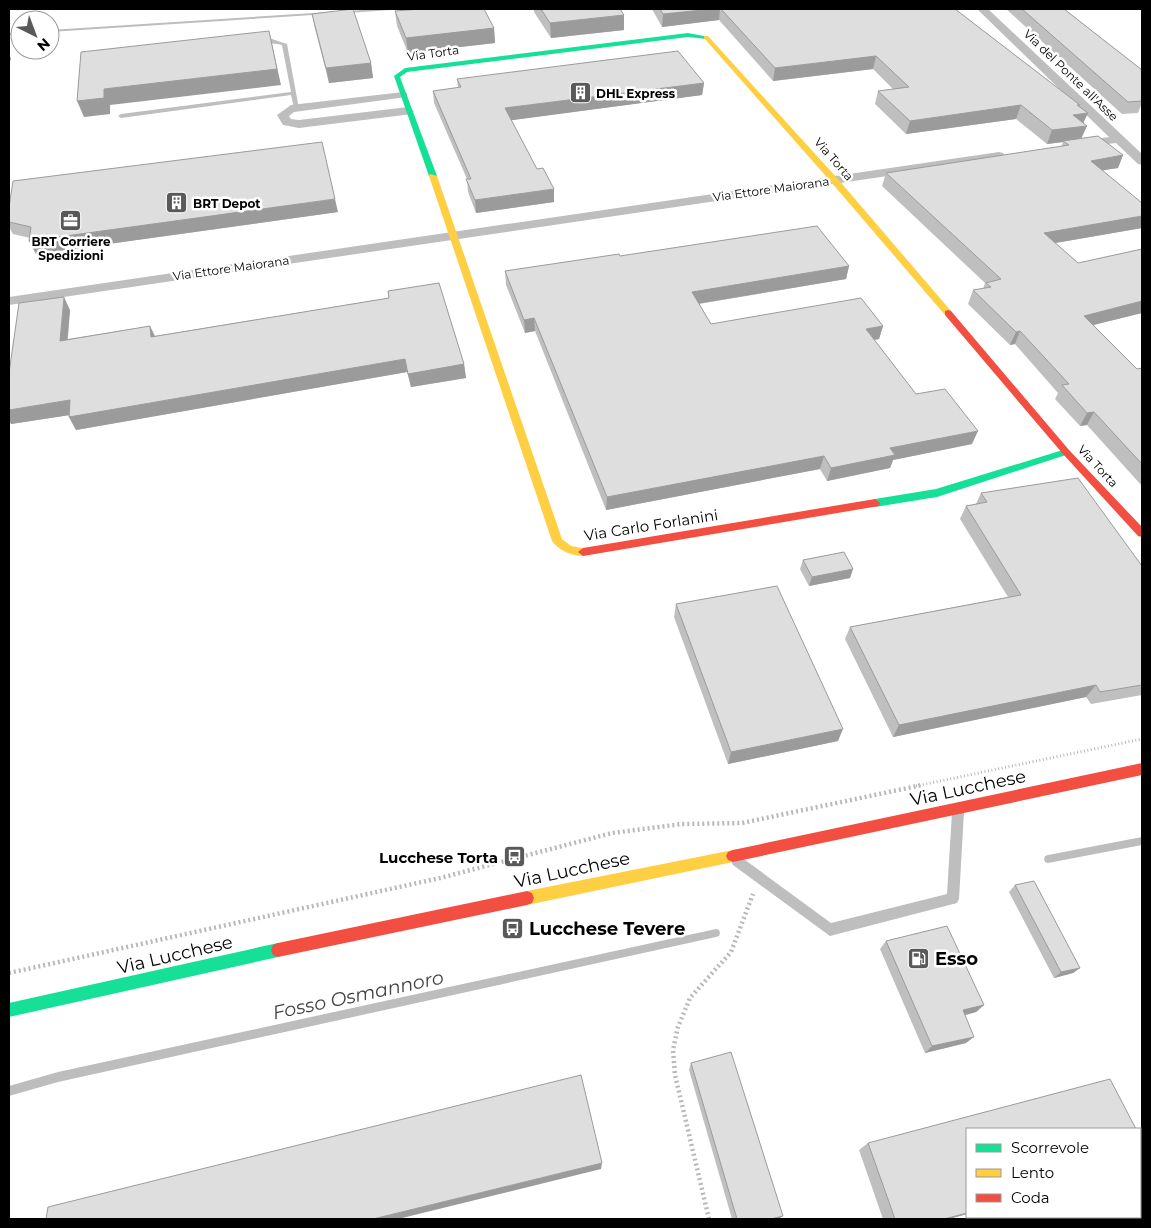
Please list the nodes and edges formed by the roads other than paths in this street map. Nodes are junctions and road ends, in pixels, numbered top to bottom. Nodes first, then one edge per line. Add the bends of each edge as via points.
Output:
1 (982, 9) edge
2 (250, 42) edge
3 (294, 93) junction
4 (403, 95) junction
5 (297, 108) junction
6 (408, 111) junction
7 (121, 116) dead end
8 (1119, 139) junction
9 (1061, 147) edge
10 (1013, 154) edge
11 (1142, 161) edge
12 (834, 180) junction
13 (454, 236) junction
14 (9, 300) edge
15 (1066, 452) junction
16 (1142, 533) edge
17 (1142, 769) edge
18 (958, 808) junction
19 (730, 856) junction
20 (9, 1010) edge

1 - 8 street, Via del Ponte all'Asse
2 - 3 lane via 269,40 284,44
3 - 5 lane
3 - 7 lane
4 - 5 street
4 - 6 street
4 - 12 street, Via Torta via 397,76 426,66 704,36 711,39
5 - 6 street via 283,115 287,122 298,124
6 - 13 street
8 - 9 street
8 - 11 street, Via del Ponte all'Asse
10 - 12 street, Via Ettore Maiorana
12 - 13 street, Via Ettore Maiorana
12 - 15 street, Via Torta
13 - 14 street, Via Ettore Maiorana
13 - 15 street, Via Carlo Forlanini via 557,541 568,549 582,552 937,493
15 - 16 street, Via Torta
17 - 18 street, Via Lucchese
18 - 19 street, Via Lucchese
18 - 19 lane via 953,899 830,930
19 - 20 street, Via Lucchese via 338,936

